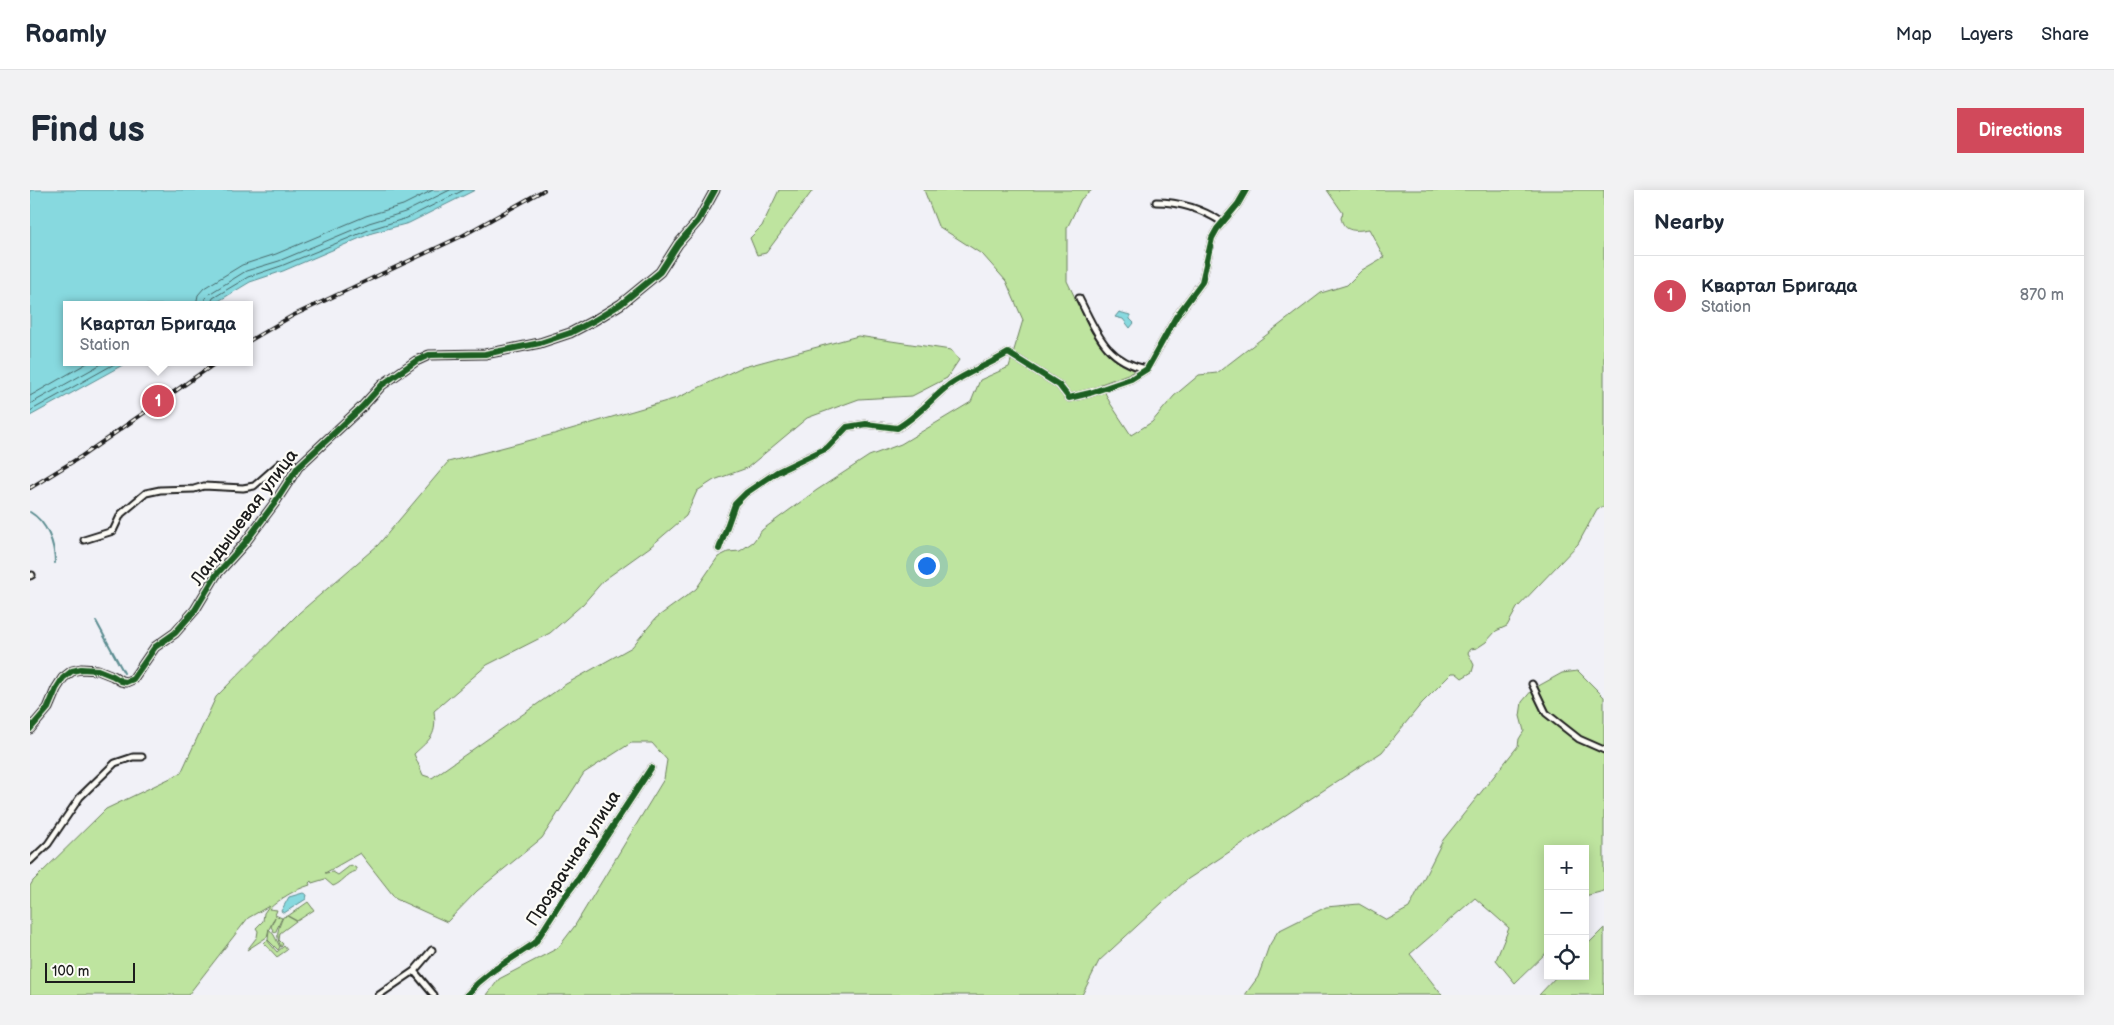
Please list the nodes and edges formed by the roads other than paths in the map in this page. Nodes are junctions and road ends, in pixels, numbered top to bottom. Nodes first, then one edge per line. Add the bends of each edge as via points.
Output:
1 (715, 190) edge
2 (1246, 190) edge
3 (1156, 202) dead end
4 (1222, 222) junction
5 (1079, 298) dead end
6 (1148, 369) junction
7 (298, 467) junction
8 (84, 540) dead end
9 (719, 549) dead end
10 (1532, 684) dead end
11 (30, 729) edge
12 (1604, 750) edge
13 (142, 757) dead end
14 (651, 768) dead end
15 (30, 861) edge
16 (432, 950) dead end
17 (414, 971) junction
18 (379, 995) edge
19 (434, 995) edge
20 (468, 995) edge

1 - 7 street, Ландышевая улица via 698,221 660,272 595,320 540,343 484,354 429,355 416,361 382,385
2 - 4 street
3 - 4 street via 1173,202 1208,212
4 - 6 street via 1212,238 1202,282 1176,317
5 - 6 street via 1112,355
6 - 9 street via 1131,378 1069,398 1059,385 1008,352 947,386 897,428 866,424 847,427 827,448 777,472 746,492 735,504
7 - 8 street via 291,462 280,463 249,487 204,486 146,493 121,514 114,531
7 - 11 street, Ландышевая улица via 244,544 216,575 195,610 175,632 155,647 133,679 121,681 98,670 72,672 63,678 48,708
10 - 12 street via 1546,713 1579,739
13 - 15 street via 115,763 80,797 48,844
14 - 20 street, Прозрачная улица via 535,943 483,978
16 - 17 street
17 - 18 street
17 - 19 street

